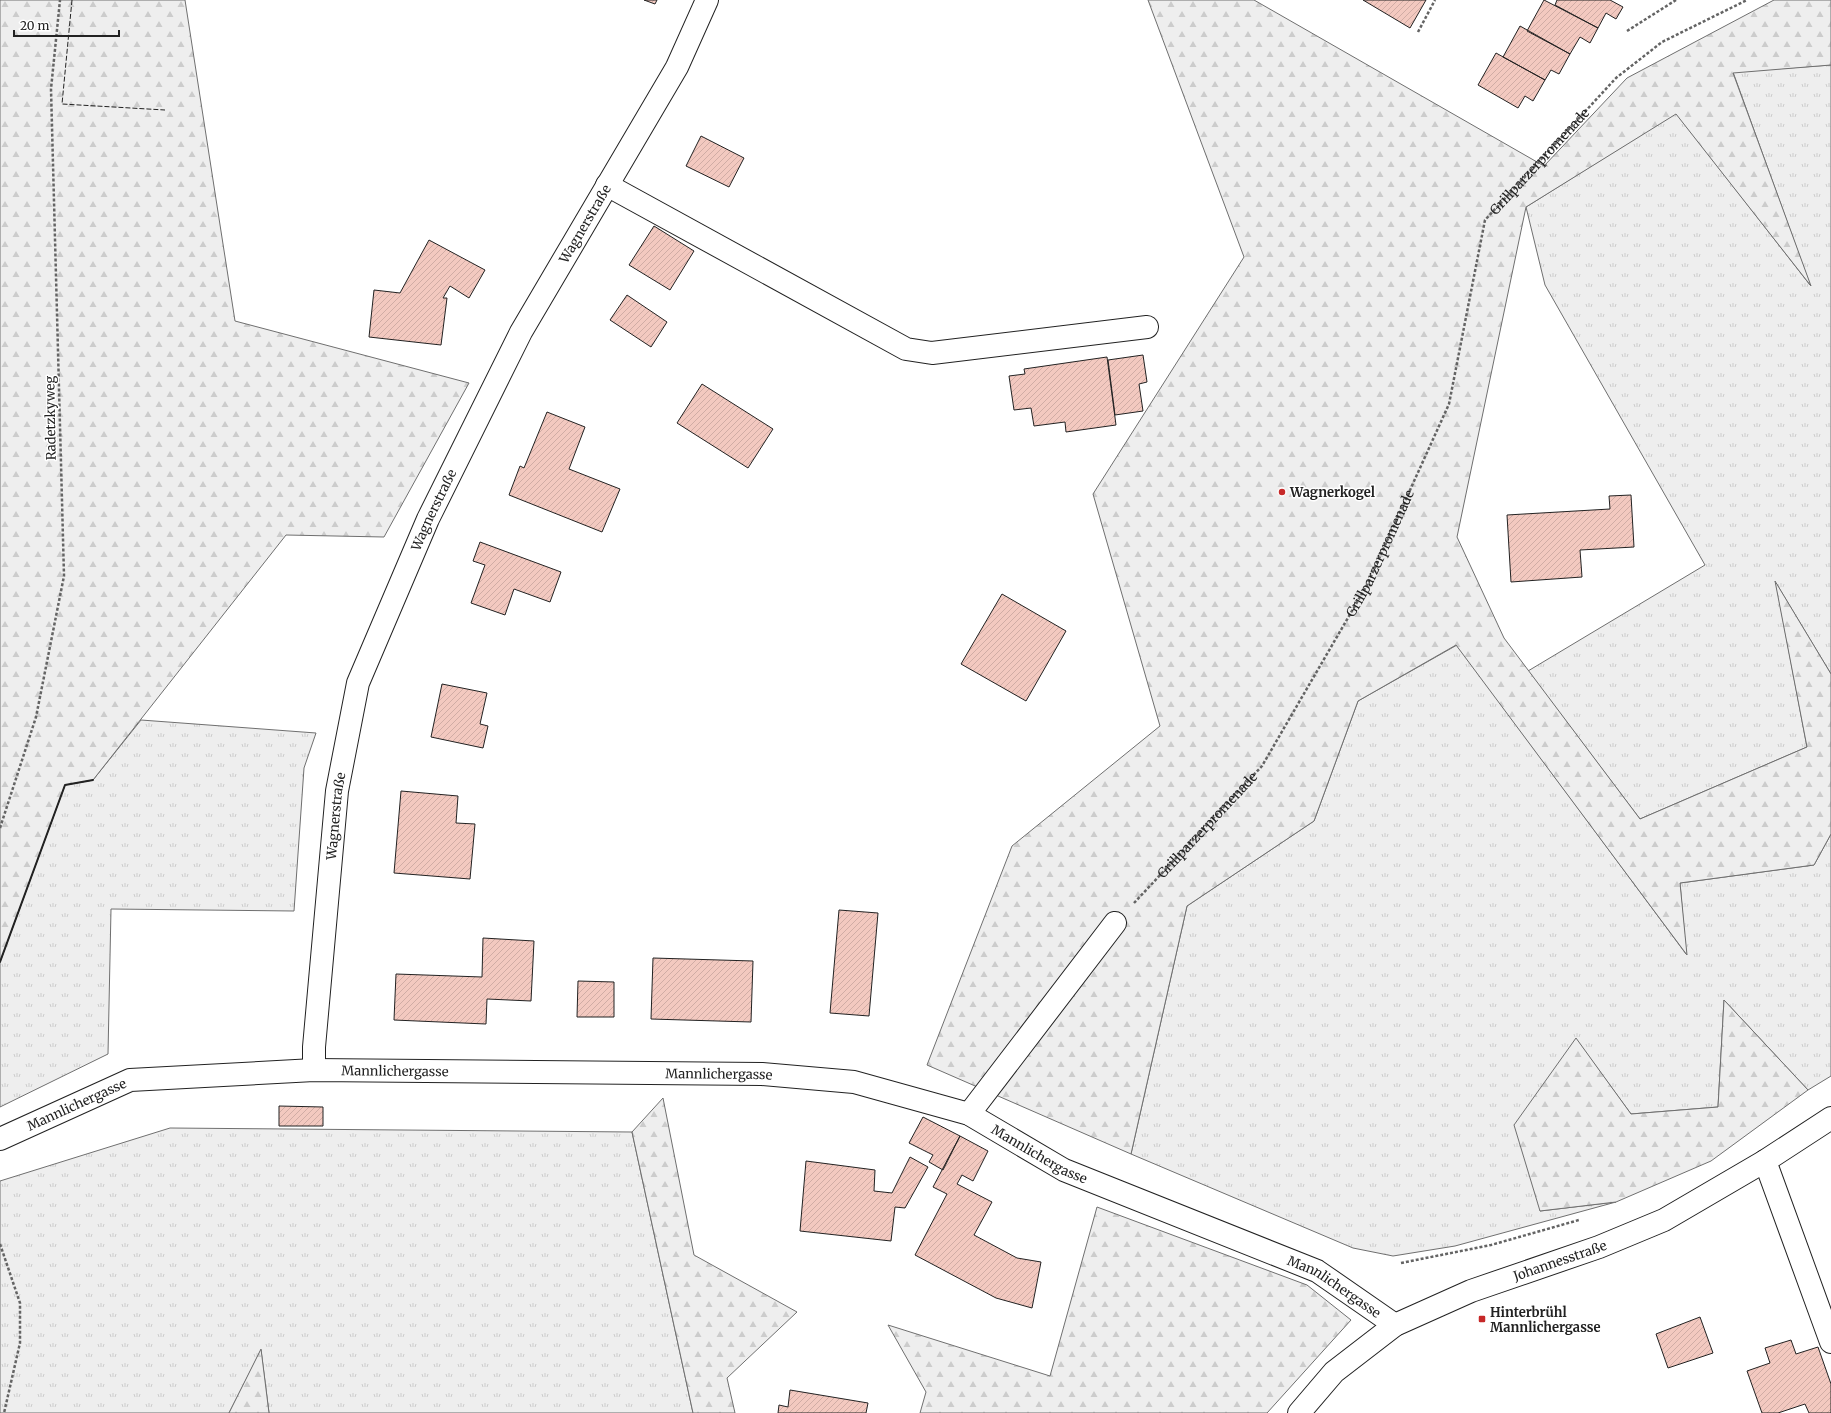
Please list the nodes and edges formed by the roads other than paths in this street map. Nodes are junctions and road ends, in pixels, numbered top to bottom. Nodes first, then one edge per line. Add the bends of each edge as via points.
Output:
1 (708, 0) edge
2 (607, 185) junction
3 (1147, 327) dead end
4 (1115, 923) road end
5 (314, 1070) junction
6 (969, 1114) junction
7 (1831, 1118) edge
8 (0, 1139) edge
9 (1765, 1161) junction
10 (1395, 1325) junction
11 (1831, 1342) edge
12 (1299, 1413) edge

1 - 2 street, Wagnerstraße via 677,67
2 - 3 street via 906,349 932,353
2 - 5 street, Wagnerstraße via 517,339 428,519 358,683 337,791
4 - 6 street
5 - 6 street, Mannlichergasse via 762,1074 854,1082
5 - 8 street, Mannlichergasse via 130,1080
6 - 10 street, Mannlichergasse via 1064,1170 1317,1271
7 - 9 street, Johannesstraße
9 - 10 street, Johannesstraße via 1664,1220 1599,1248 1471,1291
9 - 11 street
10 - 12 street, Johannesstraße via 1334,1372

